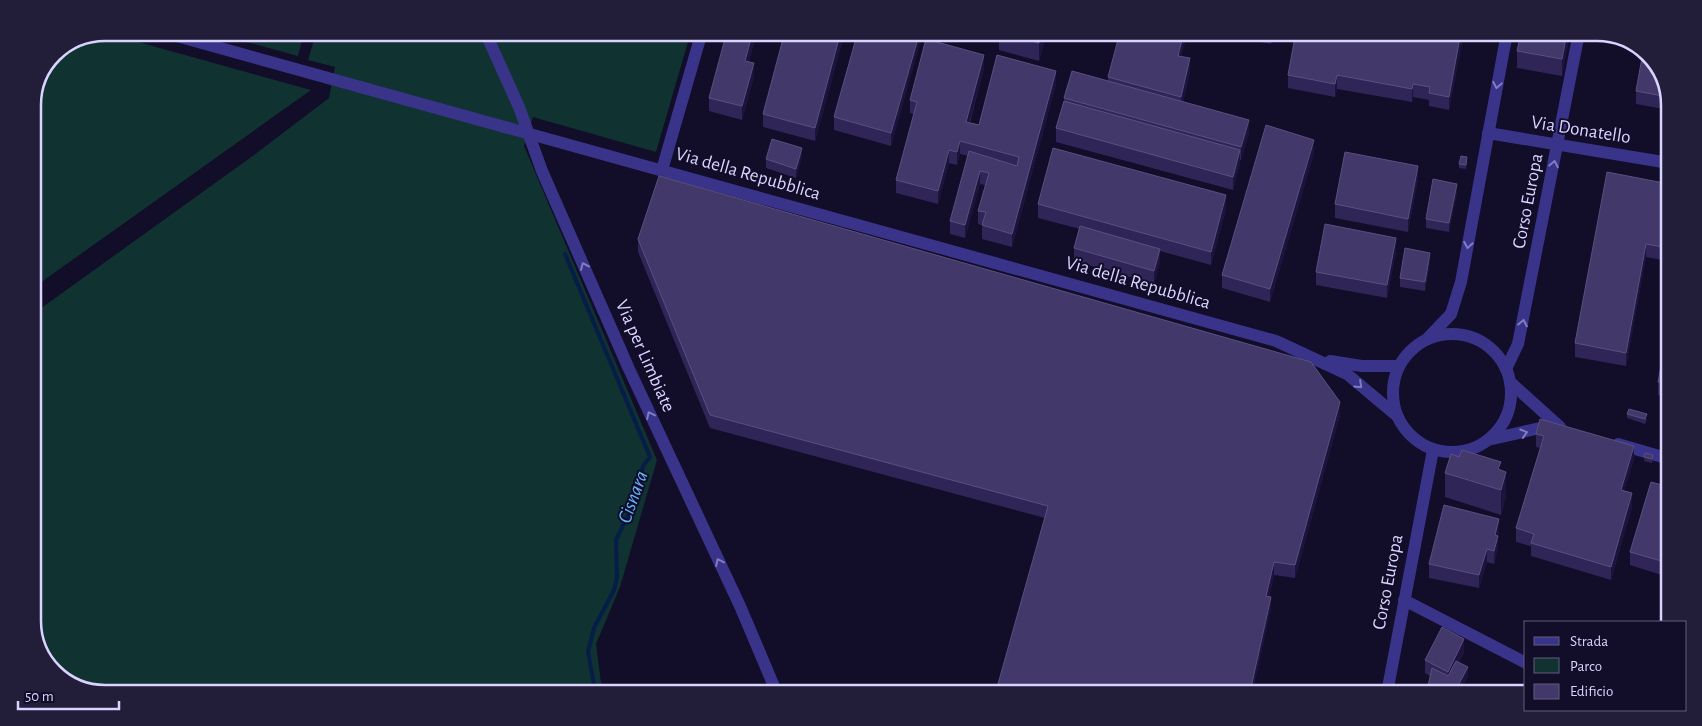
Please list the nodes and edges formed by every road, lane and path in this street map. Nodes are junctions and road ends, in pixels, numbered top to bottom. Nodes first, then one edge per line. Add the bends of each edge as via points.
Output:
1 (195, 41) edge
2 (489, 41) edge
3 (699, 41) edge
4 (1505, 41) edge
5 (1577, 41) edge
6 (528, 133) junction
7 (1488, 133) junction
8 (1558, 145) junction
9 (1661, 162) edge
10 (662, 170) junction
11 (1428, 338) junction
12 (1318, 359) junction
13 (1399, 366) junction
14 (1506, 368) junction
15 (1510, 382) junction
16 (1397, 416) junction
17 (1488, 440) junction
18 (1605, 440) edge
19 (1434, 450) junction
20 (1661, 457) edge
21 (1404, 600) junction
22 (1524, 662) edge
23 (774, 685) edge
24 (1388, 685) edge

1 - 6 street, Via della Repubblica
2 - 6 street, Via per Limbiate
3 - 10 street
4 -> 7 street
5 - 8 street, Corso Europa
6 - 10 street, Via della Repubblica
23 -> 6 street, Via per Limbiate via 629,369
7 - 8 street, Via Donatello
7 -> 11 street via 1461,282 1451,314
8 - 9 street, Via Donatello
14 -> 8 street, Corso Europa via 1518,344
10 - 12 street, Via della Repubblica via 1276,341
11 - 13 street via 1411,349
11 - 14 street via 1464,335 1482,342 1496,353
12 - 13 street, Via della Repubblica via 1362,366
12 -> 16 street, Via della Repubblica via 1347,374
13 - 16 street via 1393,391
14 - 15 street
15 - 17 street via 1508,414 1500,429
17 -> 15 street via 1540,428 1564,429 1536,408
16 - 19 street via 1405,431
17 - 19 street via 1455,453
18 - 20 street
19 - 21 street, Corso Europa
21 - 22 street
21 - 24 street, Corso Europa

